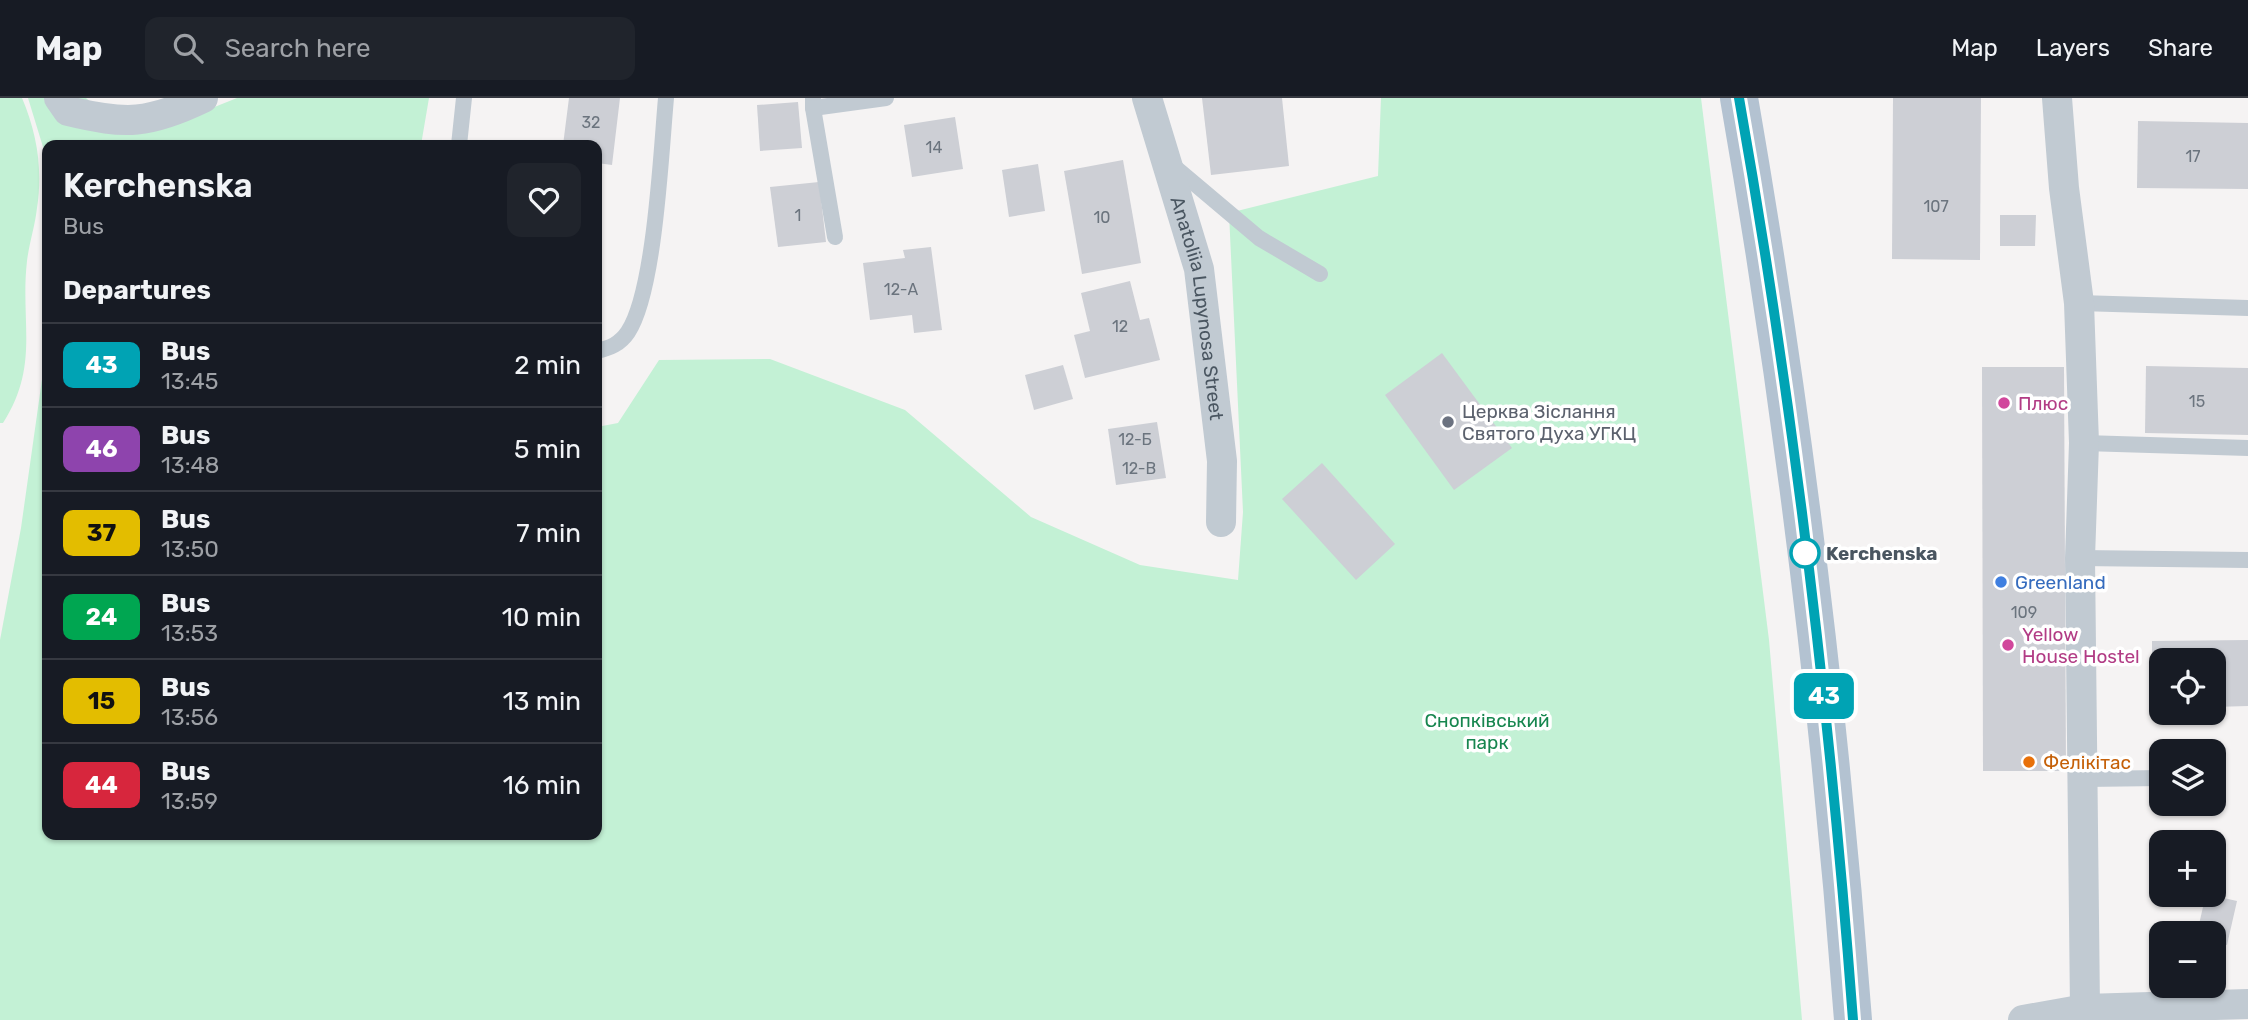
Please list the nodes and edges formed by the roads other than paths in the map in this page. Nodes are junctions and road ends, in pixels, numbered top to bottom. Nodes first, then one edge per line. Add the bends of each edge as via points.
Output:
1 (59, 98) edge
2 (203, 98) edge
3 (464, 98) edge
4 (666, 98) edge
5 (886, 98) edge
6 (1147, 98) edge
7 (1739, 98) edge
8 (2057, 98) edge
9 (813, 103) edge
10 (460, 140) edge
11 (1168, 162) junction
12 (835, 237) dead end
13 (1320, 274) dead end
14 (2079, 303) junction
15 (2248, 308) edge
16 (602, 350) edge
17 (2084, 443) junction
18 (2248, 448) edge
19 (1221, 522) dead end
20 (2080, 558) junction
21 (2248, 560) edge
22 (2149, 778) edge
23 (2085, 779) junction
24 (2248, 1004) edge
25 (2085, 1015) edge
26 (1853, 1020) edge
27 (2024, 1020) edge

1 - 2 street via 68,110 114,122 167,115
3 - 10 lane
4 - 16 lane via 642,296 628,331 613,347
5 - 9 lane
6 - 11 street, Anatoliia Lupynosa Street
7 - 26 main road via 1780,342 1824,689
8 - 14 street
9 - 12 lane
11 - 13 lane via 1259,238
11 - 19 street, Anatoliia Lupynosa Street via 1199,269 1222,461
14 - 15 lane
14 - 17 street
17 - 18 lane
17 - 20 street
20 - 21 lane
20 - 23 street
22 - 23 lane
23 - 25 street
24 - 25 street
25 - 27 street

